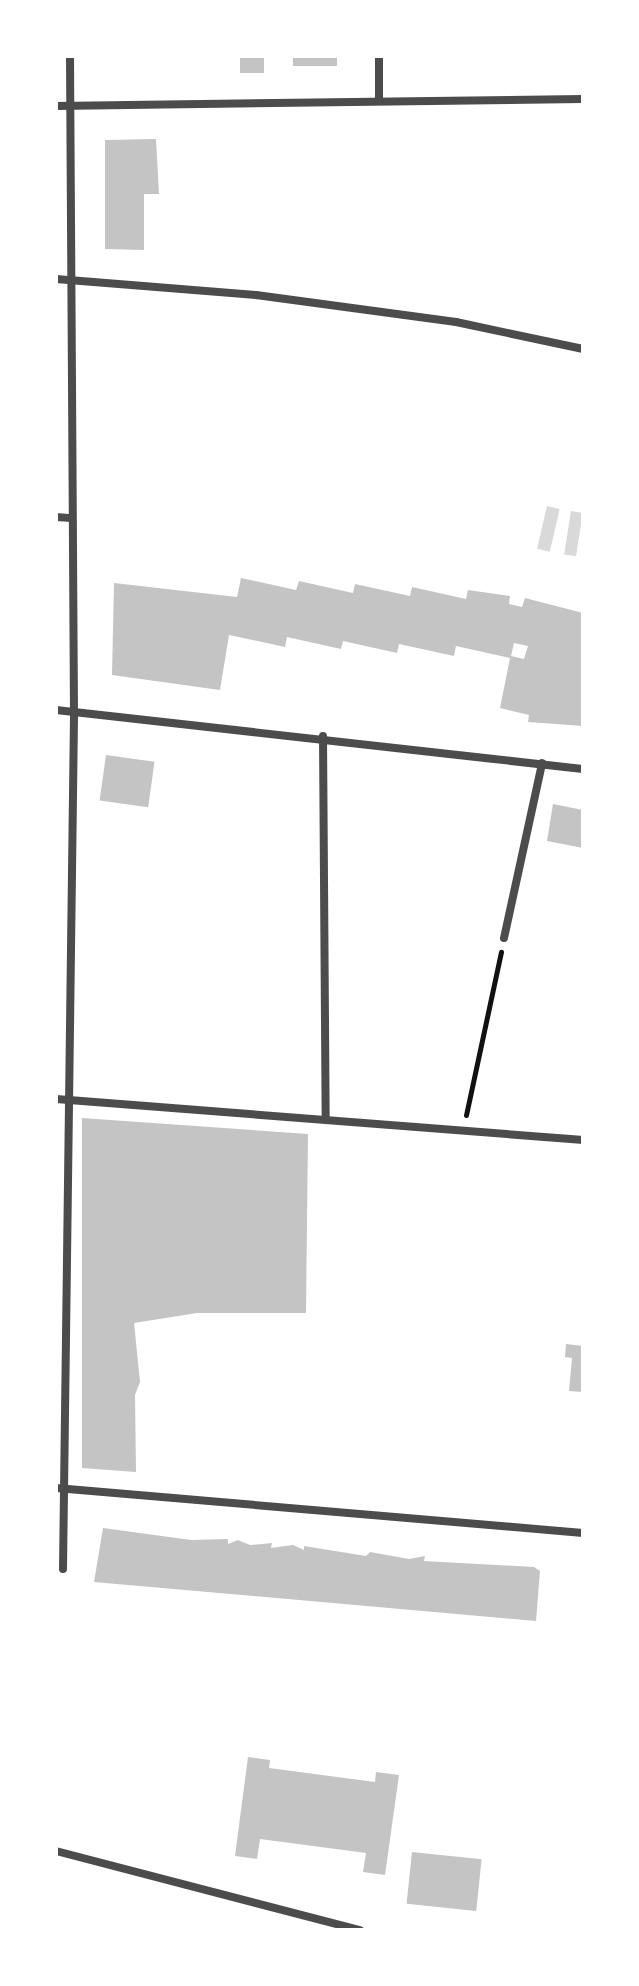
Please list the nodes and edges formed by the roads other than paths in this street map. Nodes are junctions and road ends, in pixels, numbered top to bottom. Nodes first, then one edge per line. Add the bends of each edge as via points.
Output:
1 (70, 56) edge
2 (379, 56) edge
3 (583, 99) edge
4 (379, 100) junction
5 (56, 106) edge
6 (68, 106) junction
7 (72, 278) junction
8 (56, 279) edge
9 (583, 349) edge
10 (56, 517) edge
11 (72, 518) junction
12 (56, 710) edge
13 (74, 713) junction
14 (323, 736) junction
15 (542, 763) junction
16 (583, 769) edge
17 (504, 938) road end
18 (61, 1100) edge
19 (326, 1119) junction
20 (583, 1140) edge
21 (59, 1488) edge
22 (583, 1533) edge
23 (63, 1569) dead end
24 (56, 1851) edge
25 (324, 1926) edge
26 (360, 1930) edge

1 - 6 street
2 - 4 street
3 - 4 street
4 - 6 street
5 - 6 street
6 - 7 street
7 - 8 street
7 - 9 street via 456,322
7 - 11 street
10 - 11 street
11 - 13 street
12 - 13 street
13 - 14 street
13 - 18 street
14 - 15 street
14 - 19 street
15 - 16 street
15 - 17 street
18 - 19 street
18 - 21 street
19 - 20 street
21 - 22 street
21 - 23 street
24 - 25 street
25 - 26 street

